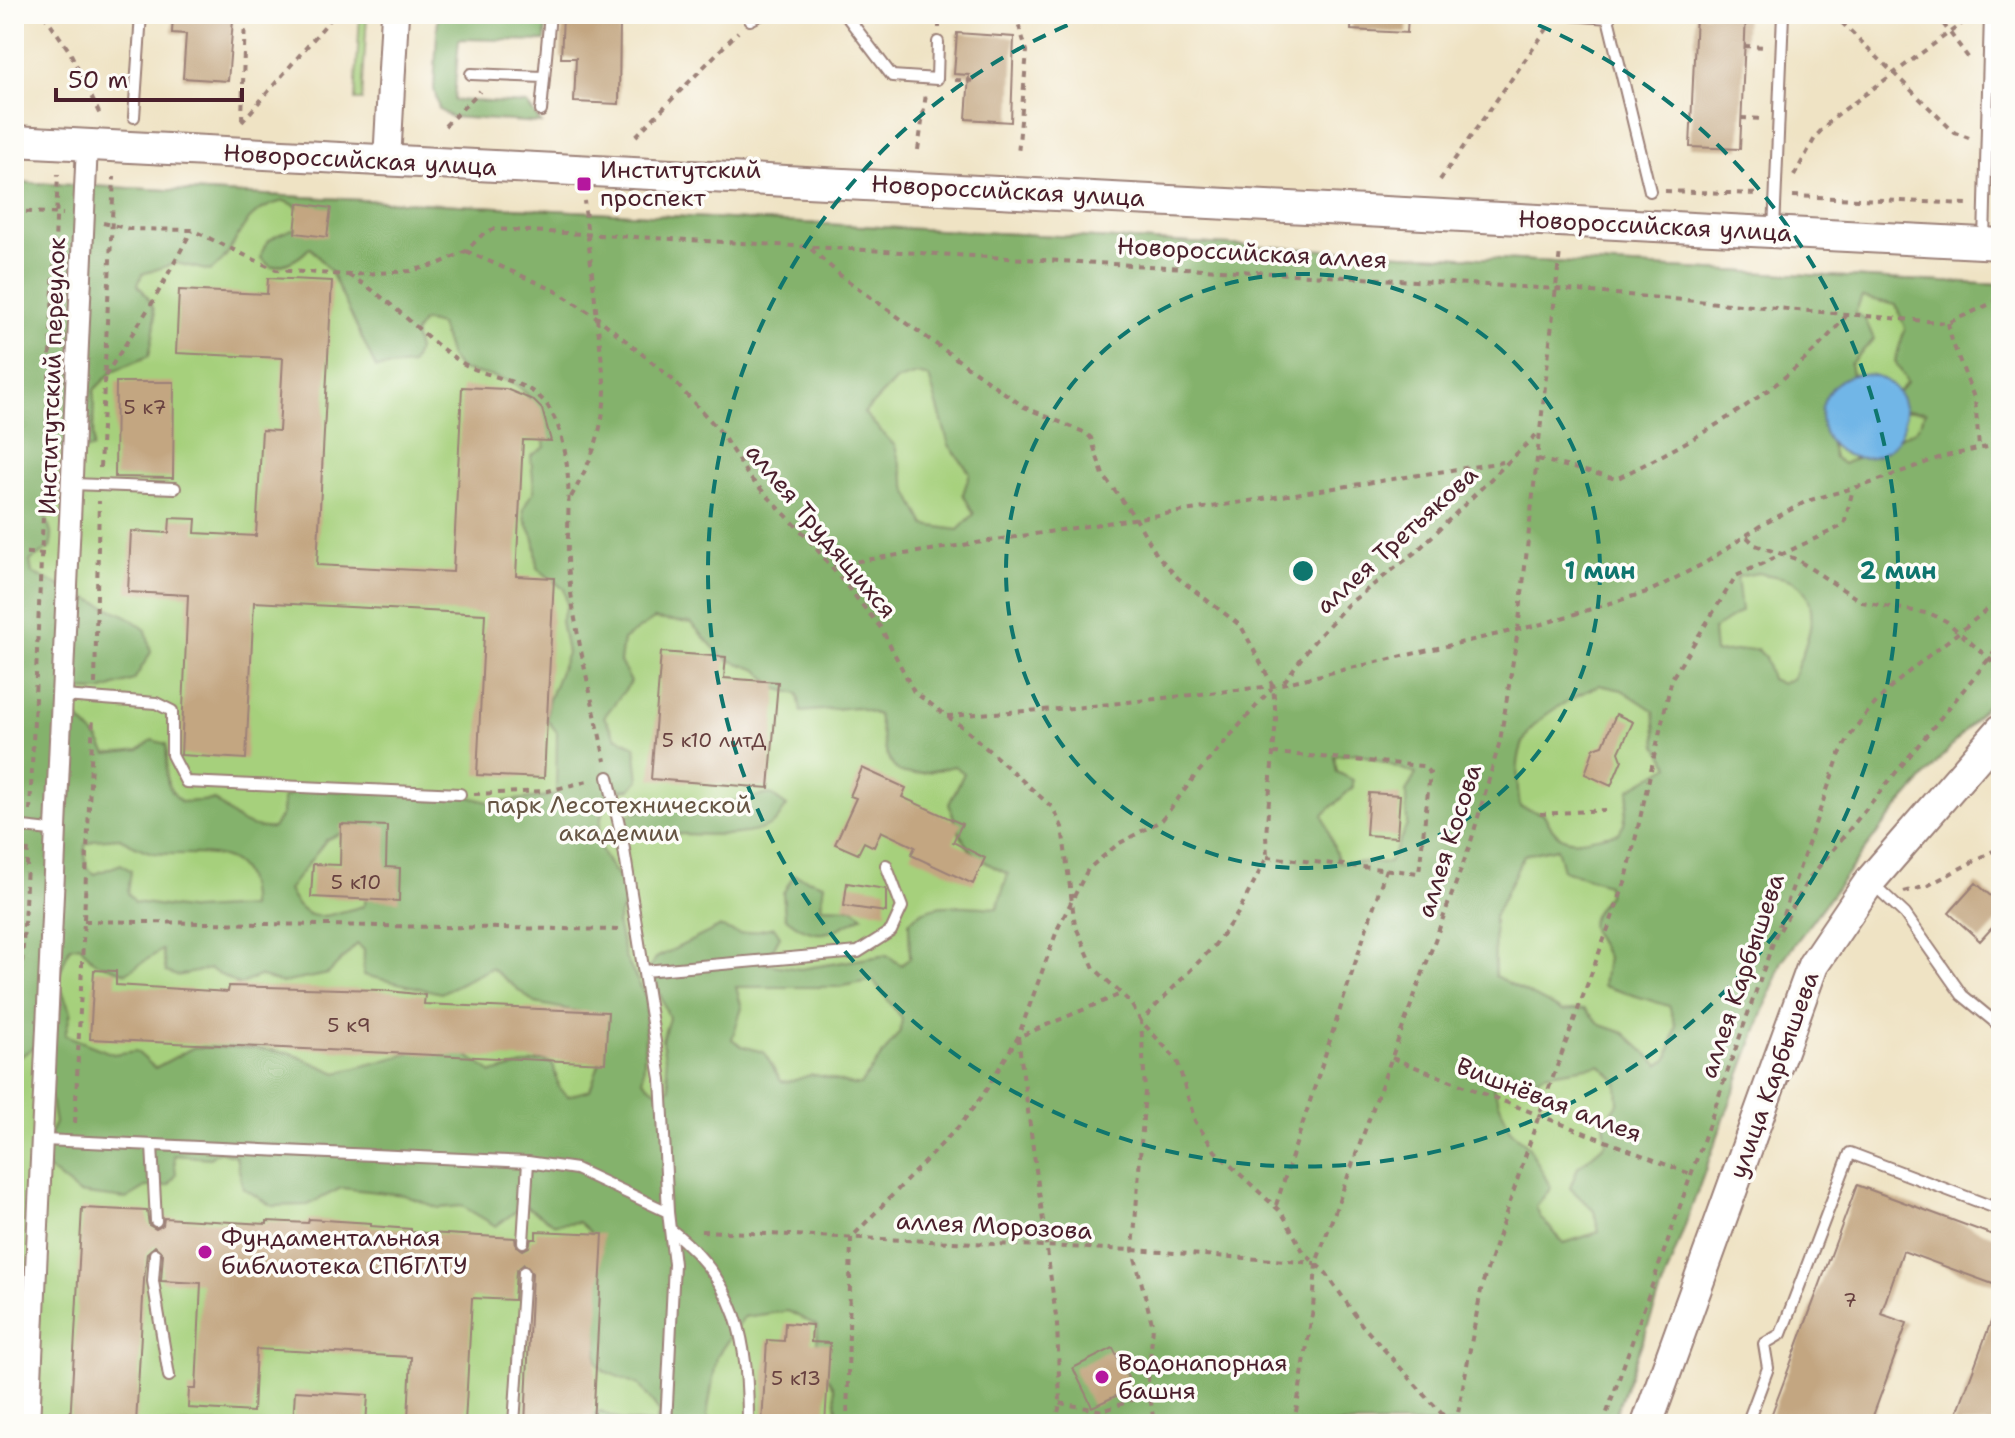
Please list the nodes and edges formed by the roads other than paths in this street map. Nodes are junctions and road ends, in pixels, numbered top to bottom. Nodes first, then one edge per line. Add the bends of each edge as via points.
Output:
1 (141, 14) edge
2 (395, 14) edge
3 (550, 14) edge
4 (762, 14) edge
5 (1557, 14) edge
6 (1783, 14) edge
7 (1990, 14) edge
8 (846, 15) edge
9 (1608, 16) edge
10 (750, 20) road end
11 (938, 42) dead end
12 (471, 74) dead end
13 (543, 77) junction
14 (541, 111) dead end
15 (134, 117) dead end
16 (14, 141) edge
17 (87, 145) junction
18 (387, 161) junction
19 (1650, 191) road end
20 (1774, 233) junction
21 (1993, 244) edge
22 (73, 484) junction
23 (175, 488) dead end
24 (64, 696) junction
25 (2001, 730) edge
26 (608, 777) road end
27 (460, 794) road end
28 (14, 826) edge
29 (59, 831) junction
30 (886, 865) dead end
31 (1878, 889) junction
32 (644, 971) junction
33 (2001, 1027) edge
34 (44, 1140) junction
35 (152, 1145) junction
36 (528, 1162) junction
37 (2001, 1210) edge
38 (668, 1212) junction
39 (156, 1221) dead end
40 (670, 1229) junction
41 (523, 1242) dead end
42 (155, 1254) dead end
43 (524, 1272) dead end
44 (169, 1376) dead end
45 (29, 1424) edge
46 (514, 1424) edge
47 (666, 1424) edge
48 (748, 1424) edge
49 (1647, 1424) edge
50 (1747, 1424) edge

1 - 15 lane
2 - 18 street
3 - 13 lane
4 - 10 lane
5 - 9 lane
6 - 20 lane
7 - 21 lane via 1985,205
8 - 11 lane via 892,76 933,79
9 - 19 lane
12 - 13 lane
13 - 14 lane
16 - 17 main road, Новороссийская улица
17 - 18 main road, Новороссийская улица
17 - 22 street, Институтский переулок
18 - 20 main road, Новороссийская улица
20 - 21 main road, Новороссийская улица
22 - 23 lane
22 - 24 street, Институтский переулок
24 - 27 lane via 156,703 172,711 172,755 186,782
24 - 29 street, Институтский переулок
25 - 31 main road, улица Карбышева
26 - 32 lane
28 - 29 lane
29 - 34 street, Институтский переулок
30 - 32 lane via 902,907 891,931 858,952
31 - 33 lane via 1905,914 1962,995
31 - 49 main road, улица Карбышева via 1813,965
32 - 38 lane via 664,1102
34 - 35 lane
34 - 45 street, Институтский переулок
35 - 36 lane
35 - 39 lane
36 - 38 lane via 576,1169
36 - 41 lane
37 - 50 lane via 1850,1153 1781,1334 1764,1344 1768,1368
38 - 40 lane
40 - 47 lane via 674,1320
40 - 48 lane via 703,1258 738,1318 748,1371
42 - 44 lane via 153,1281
43 - 46 lane

